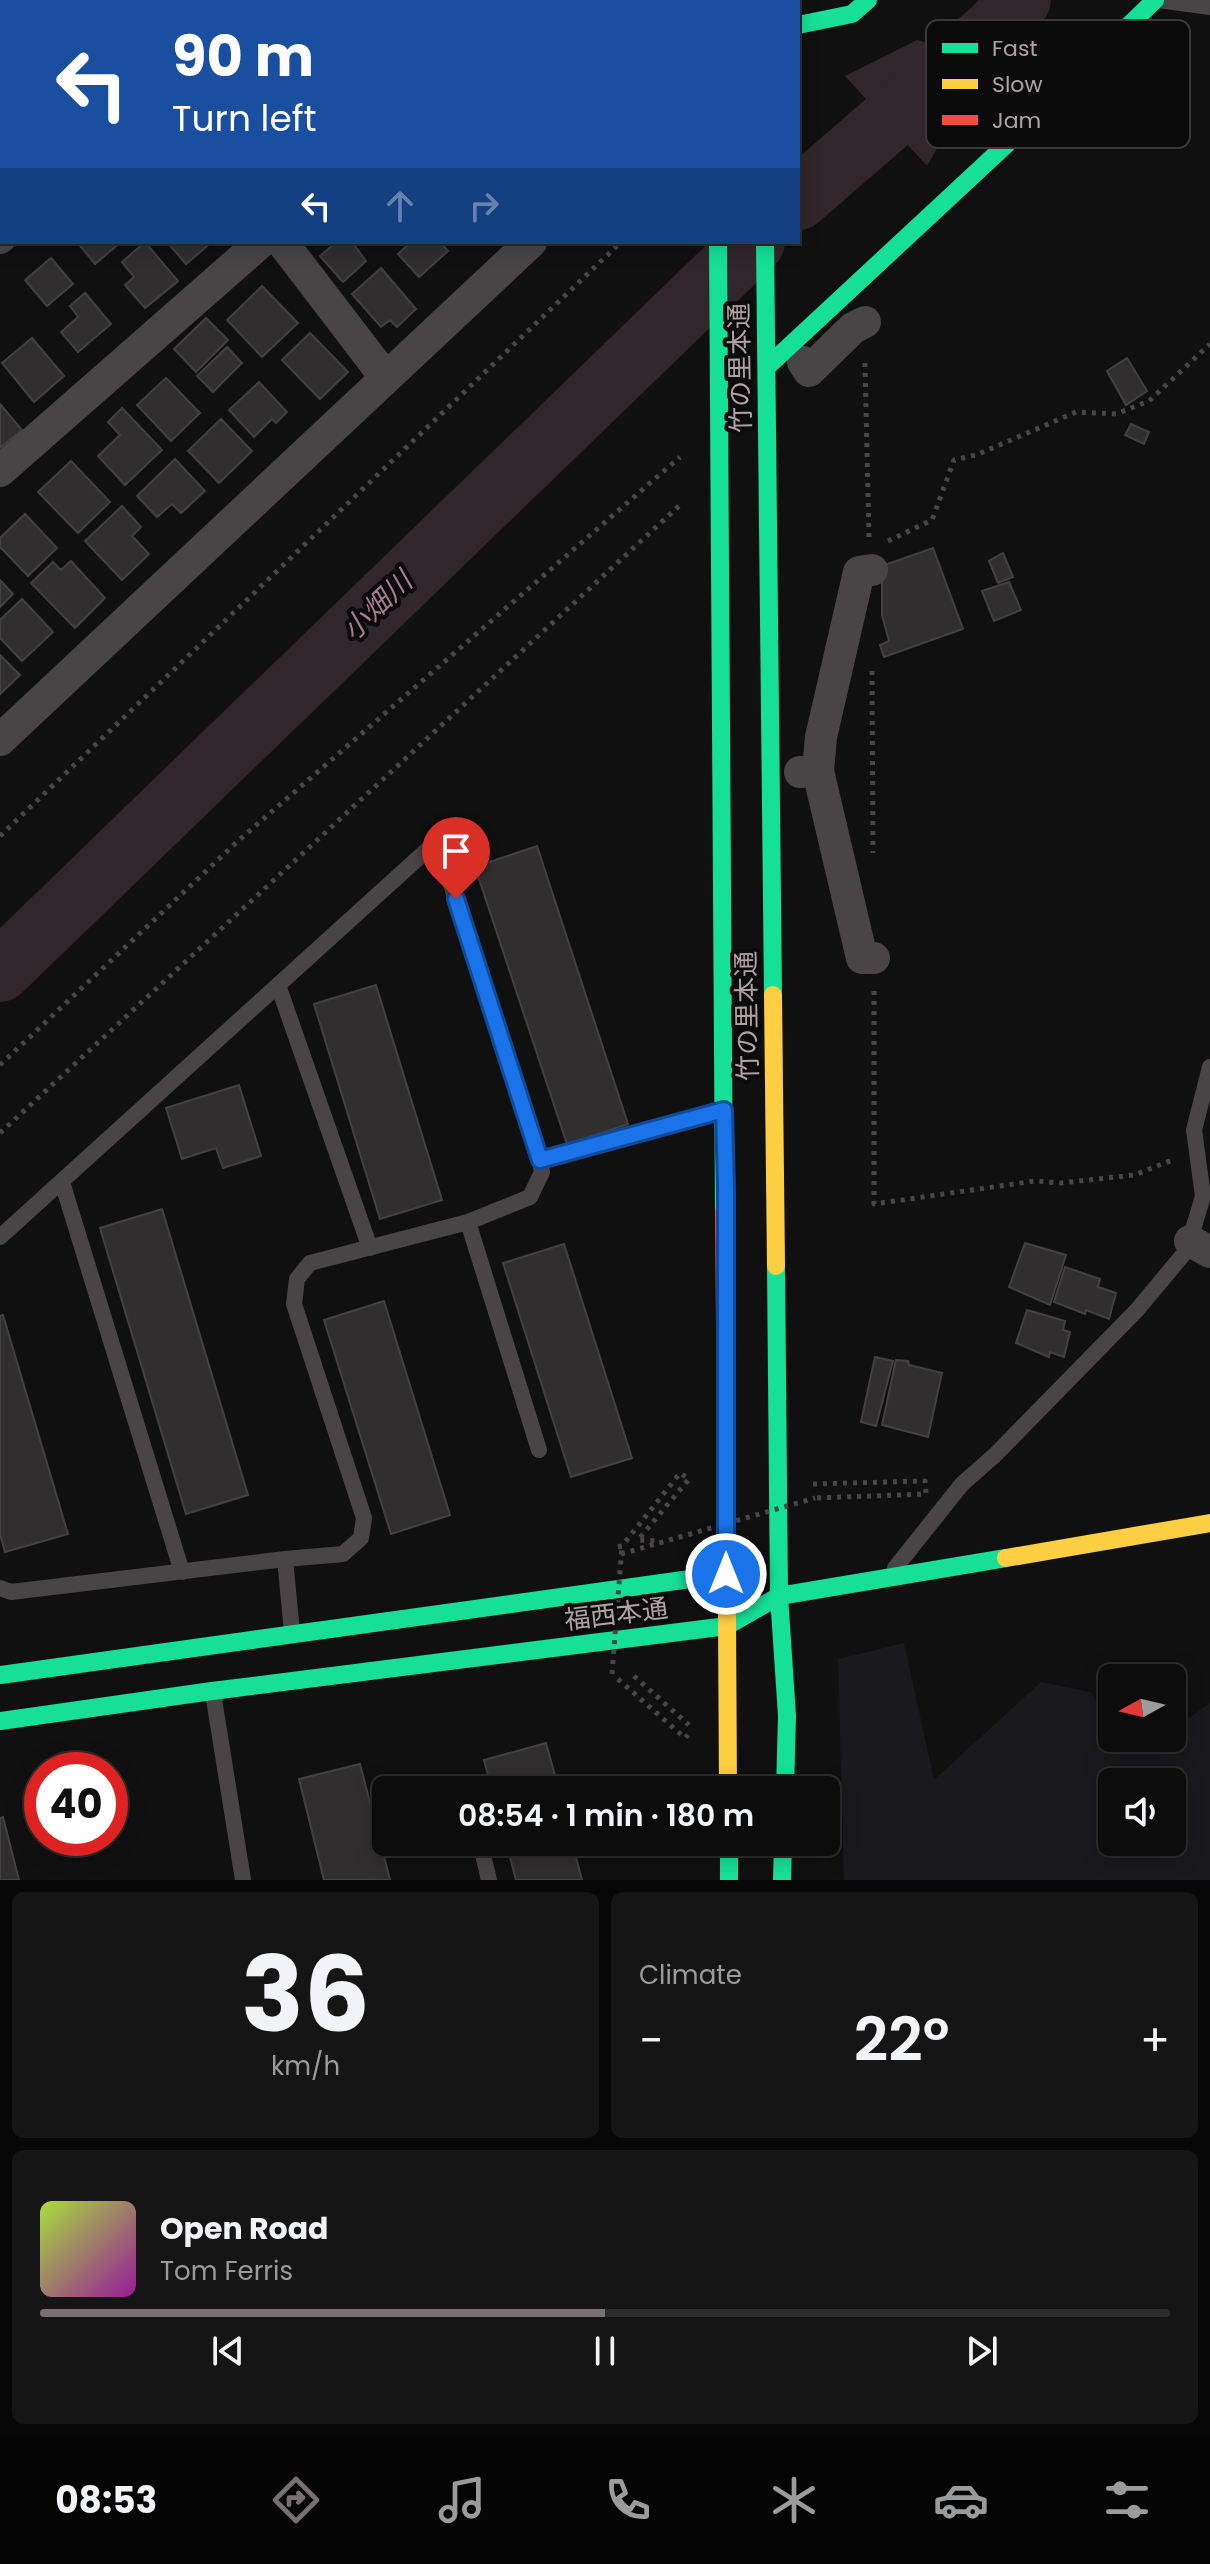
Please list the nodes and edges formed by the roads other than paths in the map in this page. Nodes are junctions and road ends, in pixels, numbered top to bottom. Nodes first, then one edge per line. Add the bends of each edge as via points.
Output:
1 (868, 0) edge
2 (1157, 0) edge
3 (1210, 7) edge
4 (1136, 20) edge
5 (800, 25) edge
6 (1002, 148) edge
7 (259, 244) edge
8 (284, 244) edge
9 (529, 244) edge
10 (718, 244) edge
11 (765, 244) edge
12 (865, 322) road end
13 (803, 362) dead end
14 (767, 367) junction
15 (386, 378) junction
16 (0, 471) edge
17 (871, 560) road end
18 (0, 740) edge
19 (874, 958) road end
20 (278, 985) junction
21 (1210, 1067) edge
22 (724, 1110) junction
23 (540, 1160) junction
24 (62, 1182) junction
25 (468, 1222) junction
26 (0, 1237) edge
27 (1200, 1247) edge
28 (370, 1248) junction
29 (539, 1450) dead end
30 (1210, 1523) edge
31 (285, 1559) junction
32 (182, 1572) junction
33 (726, 1574) junction
34 (889, 1576) junction
35 (0, 1588) edge
36 (779, 1596) junction
37 (727, 1626) junction
38 (292, 1634) junction
39 (0, 1675) edge
40 (212, 1691) junction
41 (0, 1721) edge
42 (728, 1776) edge
43 (785, 1776) edge
44 (483, 1856) edge
45 (729, 1856) edge
46 (783, 1856) edge
47 (243, 1880) edge
48 (489, 1880) edge
49 (729, 1880) edge
50 (782, 1880) edge

1 - 5 street via 852,14
2 - 3 lane
2 - 4 street
6 - 14 street
7 - 16 street
8 - 15 street
9 - 15 street
10 - 22 street, 竹の里本通
11 - 14 street, 竹の里本通
12 - 13 street via 809,371
14 - 36 street, 竹の里本通
15 - 18 street
17 - 19 street via 859,572 809,772 862,958
20 - 23 lane via 437,841
20 - 24 lane
20 - 28 lane
21 - 27 lane via 1194,1130 1203,1196
22 - 23 lane
22 - 33 street, 竹の里本通
23 - 25 lane via 542,1172 530,1197
24 - 26 lane
24 - 32 lane
25 - 28 lane
25 - 29 lane
27 - 34 lane via 1187,1250 1137,1310 962,1484
28 - 31 lane via 310,1263 297,1279 294,1304 364,1518 361,1538 343,1554
30 - 34 street
31 - 32 lane
31 - 38 lane
32 - 35 lane via 11,1592
33 - 36 street
33 - 37 street, 竹の里本通
33 - 38 street, 福西本通
34 - 36 street
36 - 37 street, 福西本通
36 - 43 street, 竹の里本通
37 - 40 street, 福西本通
37 - 42 street, 竹の里本通
38 - 39 street, 福西本通
40 - 41 street, 福西本通
40 - 47 lane
44 - 48 lane
45 - 49 street
46 - 50 street

